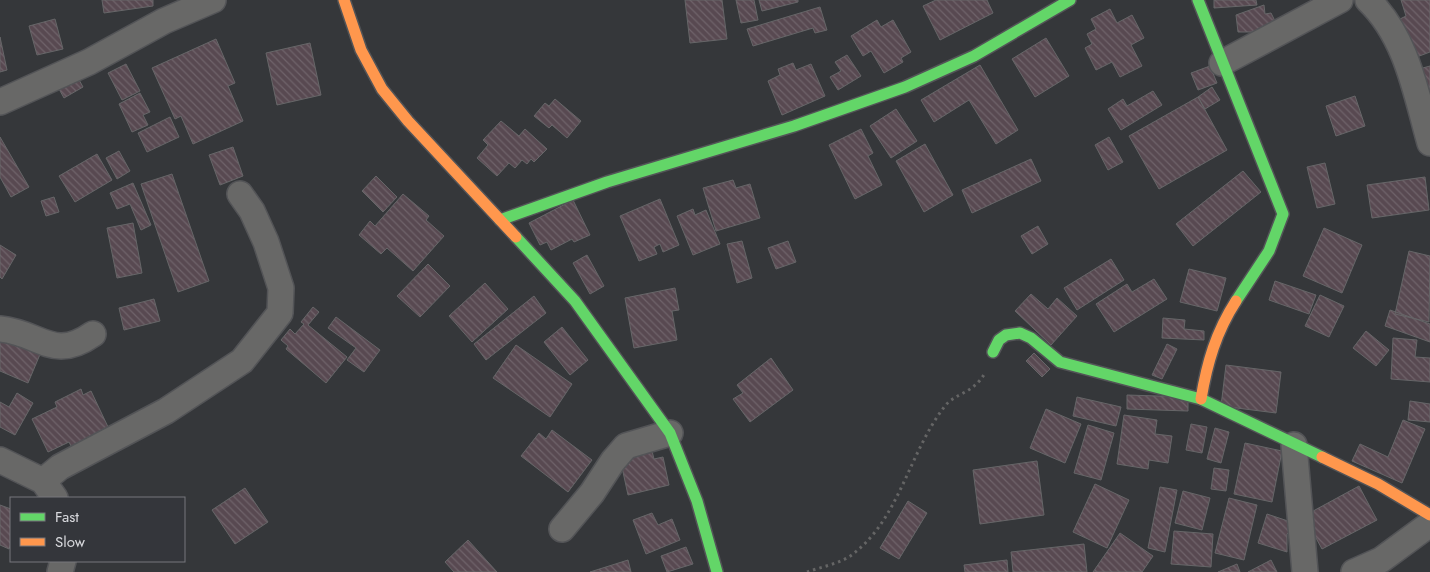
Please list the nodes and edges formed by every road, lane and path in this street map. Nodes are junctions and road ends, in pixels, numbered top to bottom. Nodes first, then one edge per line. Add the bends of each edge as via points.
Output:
1 (213, 0) edge
2 (344, 0) edge
3 (1070, 0) edge
4 (1198, 0) edge
5 (1340, 0) edge
6 (1368, 0) edge
7 (1222, 63) junction
8 (0, 102) edge
9 (1430, 143) edge
10 (240, 194) dead end
11 (500, 220) junction
12 (0, 328) edge
13 (94, 334) dead end
14 (994, 352) joint
15 (1201, 399) junction
16 (670, 433) junction
17 (1294, 445) junction
18 (0, 460) edge
19 (49, 489) edge
20 (1430, 515) edge
21 (1430, 524) edge
22 (562, 529) dead end
23 (717, 572) edge
24 (807, 572) edge
25 (1305, 572) edge
26 (1354, 572) edge

1 - 8 street
2 - 11 street via 361,50 382,89
3 - 11 street via 942,71 880,96 758,138 642,170
4 - 7 street
5 - 7 street
6 - 9 street via 1382,14 1407,61
7 - 15 street via 1283,214 1269,251 1224,319 1208,359
10 - 19 street via 266,242 281,288 280,313 242,361 166,411 60,467
11 - 16 street via 575,301
12 - 13 street via 60,348 78,345
14 - 15 street via 1006,335 1020,333 1060,362
14 - 24 path via 980,382 946,404 917,449 876,532 852,555
15 - 17 street
16 - 22 street via 626,446
16 - 23 street via 684,465
17 - 20 street via 1378,484
17 - 25 street
18 - 19 street
21 - 26 street via 1381,560

